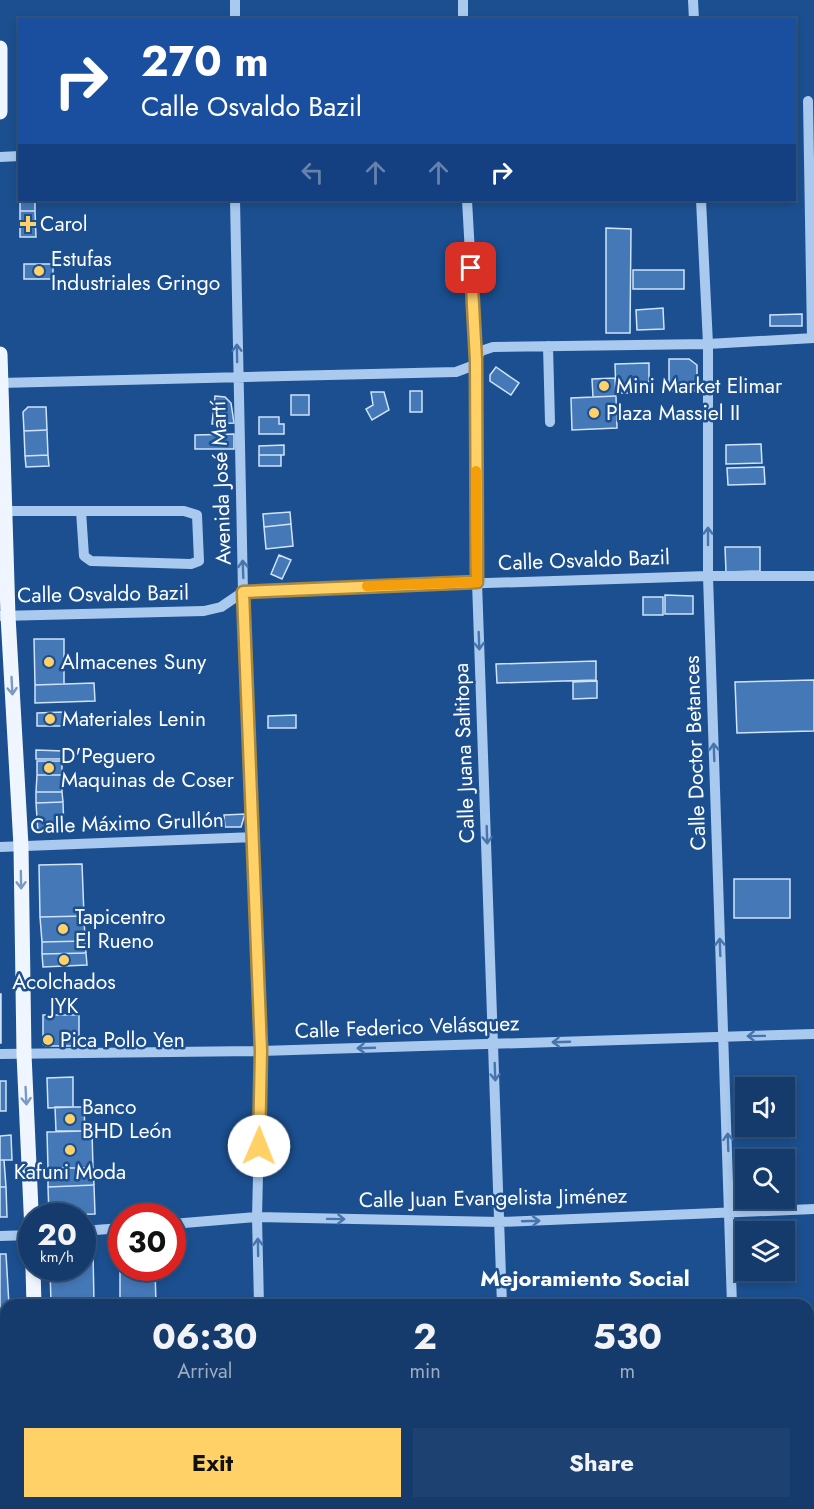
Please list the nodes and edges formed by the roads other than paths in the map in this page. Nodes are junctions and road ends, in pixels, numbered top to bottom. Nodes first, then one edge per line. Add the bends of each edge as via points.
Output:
1 (235, 0) edge
2 (463, 0) edge
3 (693, 0) edge
4 (235, 18) edge
5 (463, 18) edge
6 (694, 18) edge
7 (0, 48) edge
8 (811, 101) edge
9 (0, 112) edge
10 (18, 156) edge
11 (0, 157) edge
12 (235, 201) edge
13 (467, 201) edge
14 (702, 201) edge
15 (813, 338) edge
16 (708, 344) junction
17 (548, 346) junction
18 (0, 354) edge
19 (476, 360) junction
20 (238, 376) junction
21 (1, 383) edge
22 (550, 422) dead end
23 (5, 511) junction
24 (81, 511) junction
25 (708, 576) junction
26 (814, 576) edge
27 (477, 582) junction
28 (243, 592) junction
29 (4, 616) edge
30 (255, 837) junction
31 (21, 846) junction
32 (0, 847) edge
33 (814, 1034) edge
34 (723, 1036) junction
35 (495, 1044) junction
36 (261, 1051) junction
37 (0, 1054) edge
38 (24, 1054) junction
39 (31, 1203) edge
40 (814, 1209) edge
41 (731, 1212) junction
42 (257, 1217) junction
43 (500, 1222) junction
44 (186, 1223) edge
45 (18, 1234) edge
46 (0, 1236) edge
47 (33, 1281) edge
48 (34, 1299) edge
49 (259, 1299) edge
50 (501, 1299) edge
51 (732, 1299) edge

1 - 4 street
2 - 5 street
3 - 6 street
7 - 9 main road
8 - 15 street
10 - 11 street
20 -> 12 street, Avenida José Martí
13 - 19 street, Calle Juana Saltitopa
14 - 16 street, Calle Doctor Betances
15 - 16 street
16 - 17 street
25 -> 16 street, Calle Doctor Betances
17 - 19 street via 487,348
17 - 22 street
18 - 21 main road
19 - 20 street via 472,366 456,372
19 - 27 street, Calle Juana Saltitopa
20 - 21 street
28 -> 20 street, Avenida José Martí
21 - 23 main road
23 - 24 street
23 - 29 main road
24 - 24 street via 197,515 199,561 91,561 84,556
25 - 26 street, Calle Osvaldo Bazil
25 - 27 street, Calle Osvaldo Bazil
34 -> 25 street, Calle Doctor Betances
27 - 28 street, Calle Osvaldo Bazil
27 -> 35 street, Calle Juana Saltitopa
28 - 29 street, Calle Osvaldo Bazil via 221,607 204,611
28 - 30 street, Avenida José Martí
29 -> 31 main road
30 - 31 street, Calle Máximo Grullón
30 - 36 street, Avenida José Martí
31 - 32 street, Calle Máximo Grullón
31 -> 38 main road
33 -> 34 street, Calle Federico Velásquez
34 -> 35 street, Calle Federico Velásquez
41 -> 34 street, Calle Doctor Betances
35 -> 36 street, Calle Federico Velásquez
35 -> 43 street, Calle Juana Saltitopa
36 - 38 street, Calle Federico Velásquez
36 - 42 street, Avenida José Martí
37 - 38 street, Calle Federico Velásquez
38 -> 39 main road
40 - 41 street, Calle Juan Evangelista Jiménez
43 -> 41 street, Calle Juan Evangelista Jiménez
41 - 51 street, Calle Doctor Betances
42 -> 43 street, Calle Juan Evangelista Jiménez
42 - 44 street, Calle Juan Evangelista Jiménez
49 -> 42 street, Avenida José Martí
43 - 50 street, Calle Juana Saltitopa
45 - 46 street
47 - 48 main road

